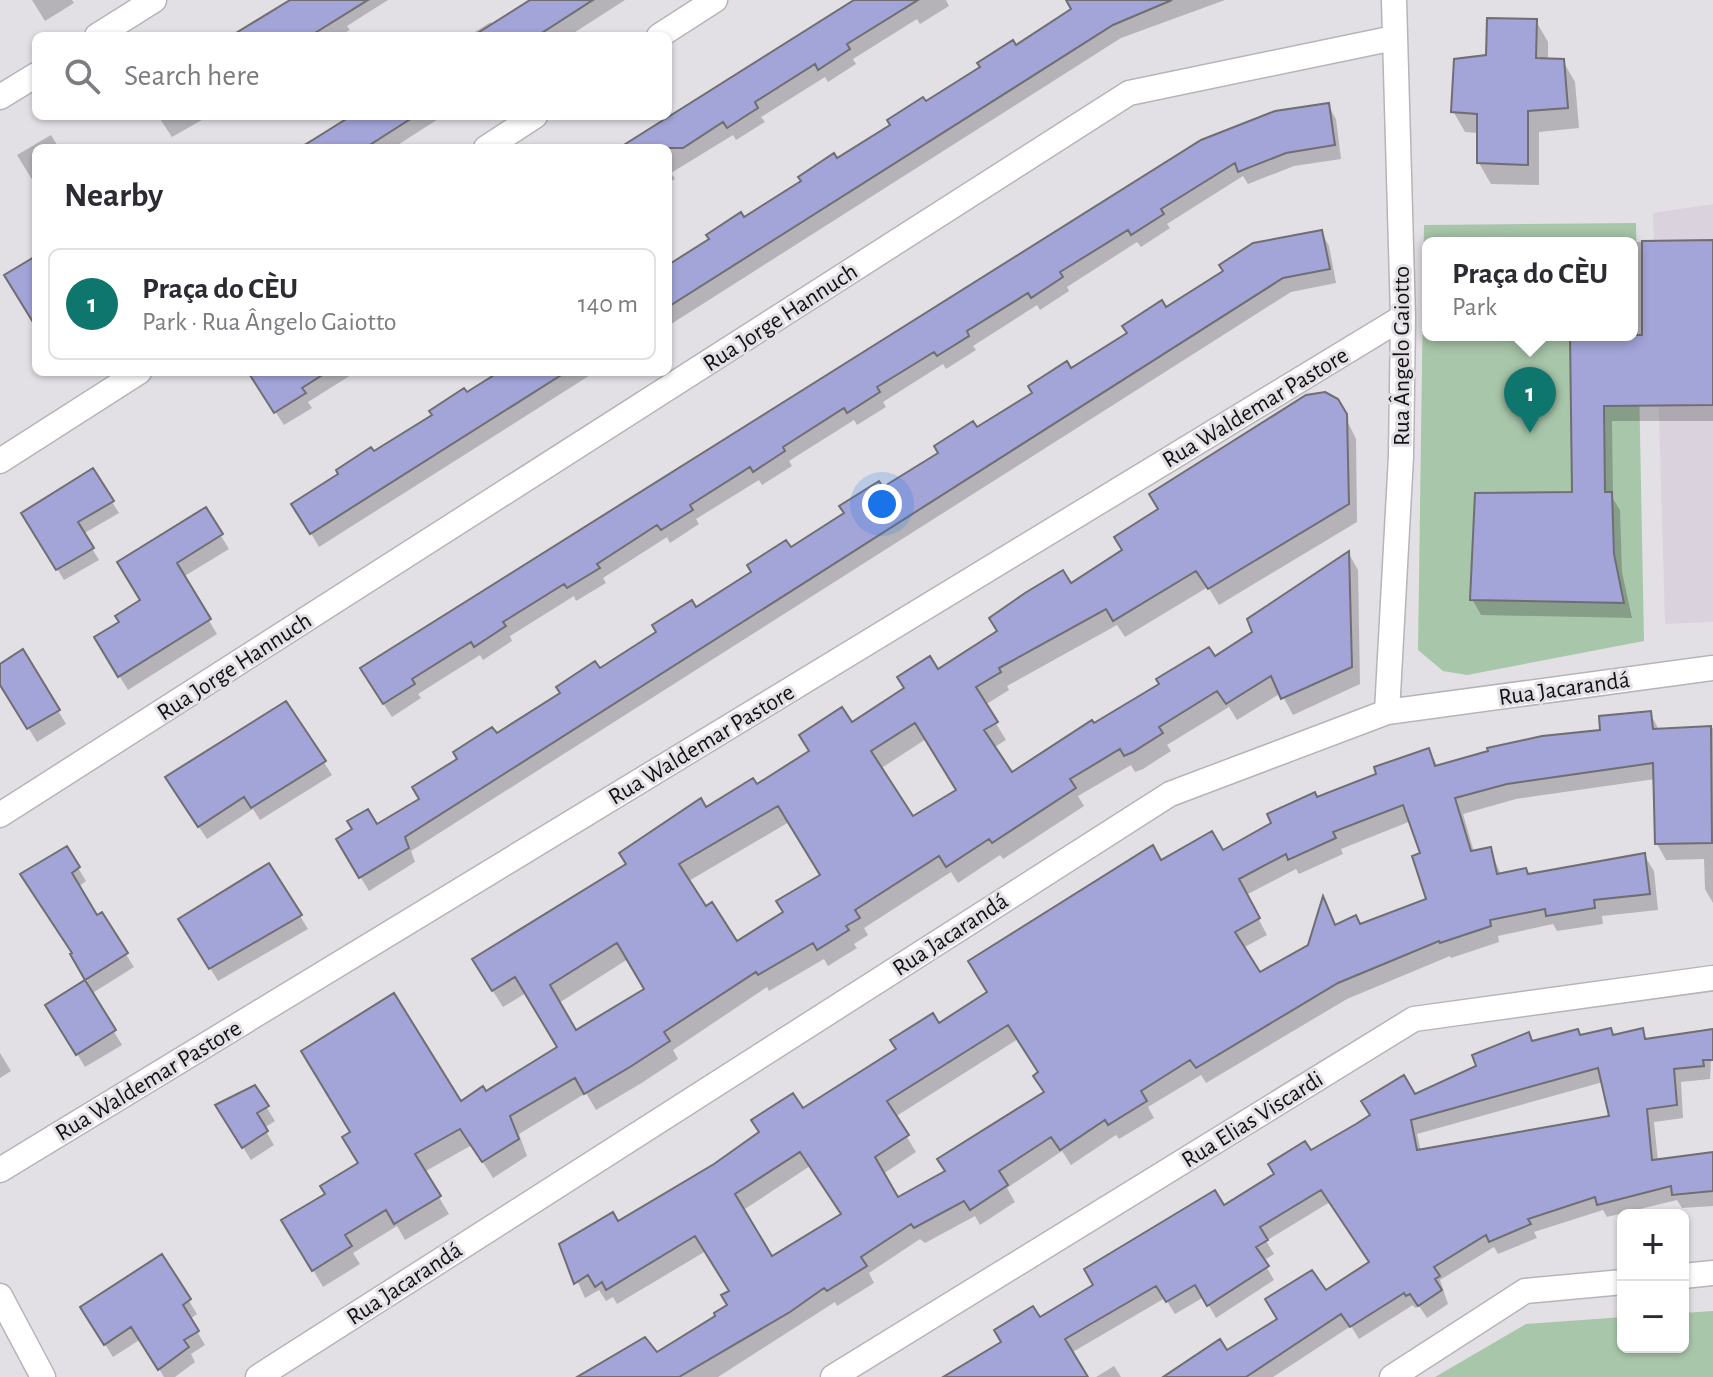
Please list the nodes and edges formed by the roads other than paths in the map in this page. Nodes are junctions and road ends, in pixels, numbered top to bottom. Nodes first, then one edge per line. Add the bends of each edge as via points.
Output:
1 (154, 0) edge
2 (715, 0) edge
3 (1394, 0) edge
4 (103, 32) edge
5 (665, 32) edge
6 (1394, 38) junction
7 (32, 77) edge
8 (0, 97) edge
9 (529, 120) edge
10 (492, 144) edge
11 (1403, 317) junction
12 (133, 376) edge
13 (0, 461) edge
14 (1713, 668) edge
15 (1387, 712) junction
16 (0, 815) edge
17 (1713, 978) edge
18 (0, 1170) edge
19 (1713, 1273) edge
20 (1689, 1275) edge
21 (1617, 1283) edge
22 (0, 1296) edge
23 (43, 1377) edge
24 (258, 1377) edge
25 (833, 1377) edge
26 (1392, 1377) edge

1 - 4 street
2 - 5 street
3 - 6 street, Rua Ângelo Gaiotto
6 - 11 street, Rua Ângelo Gaiotto
6 - 16 street, Rua Jorge Hannuch via 1129,93
7 - 8 street
9 - 10 street
11 - 15 street, Rua Ângelo Gaiotto
11 - 18 street, Rua Waldemar Pastore
12 - 13 street
14 - 15 street, Rua Jacarandá
15 - 24 street, Rua Jacarandá via 1170,794
17 - 25 street, Rua Elias Viscardi via 1414,1019
19 - 20 street
21 - 26 street via 1525,1291
22 - 23 street

